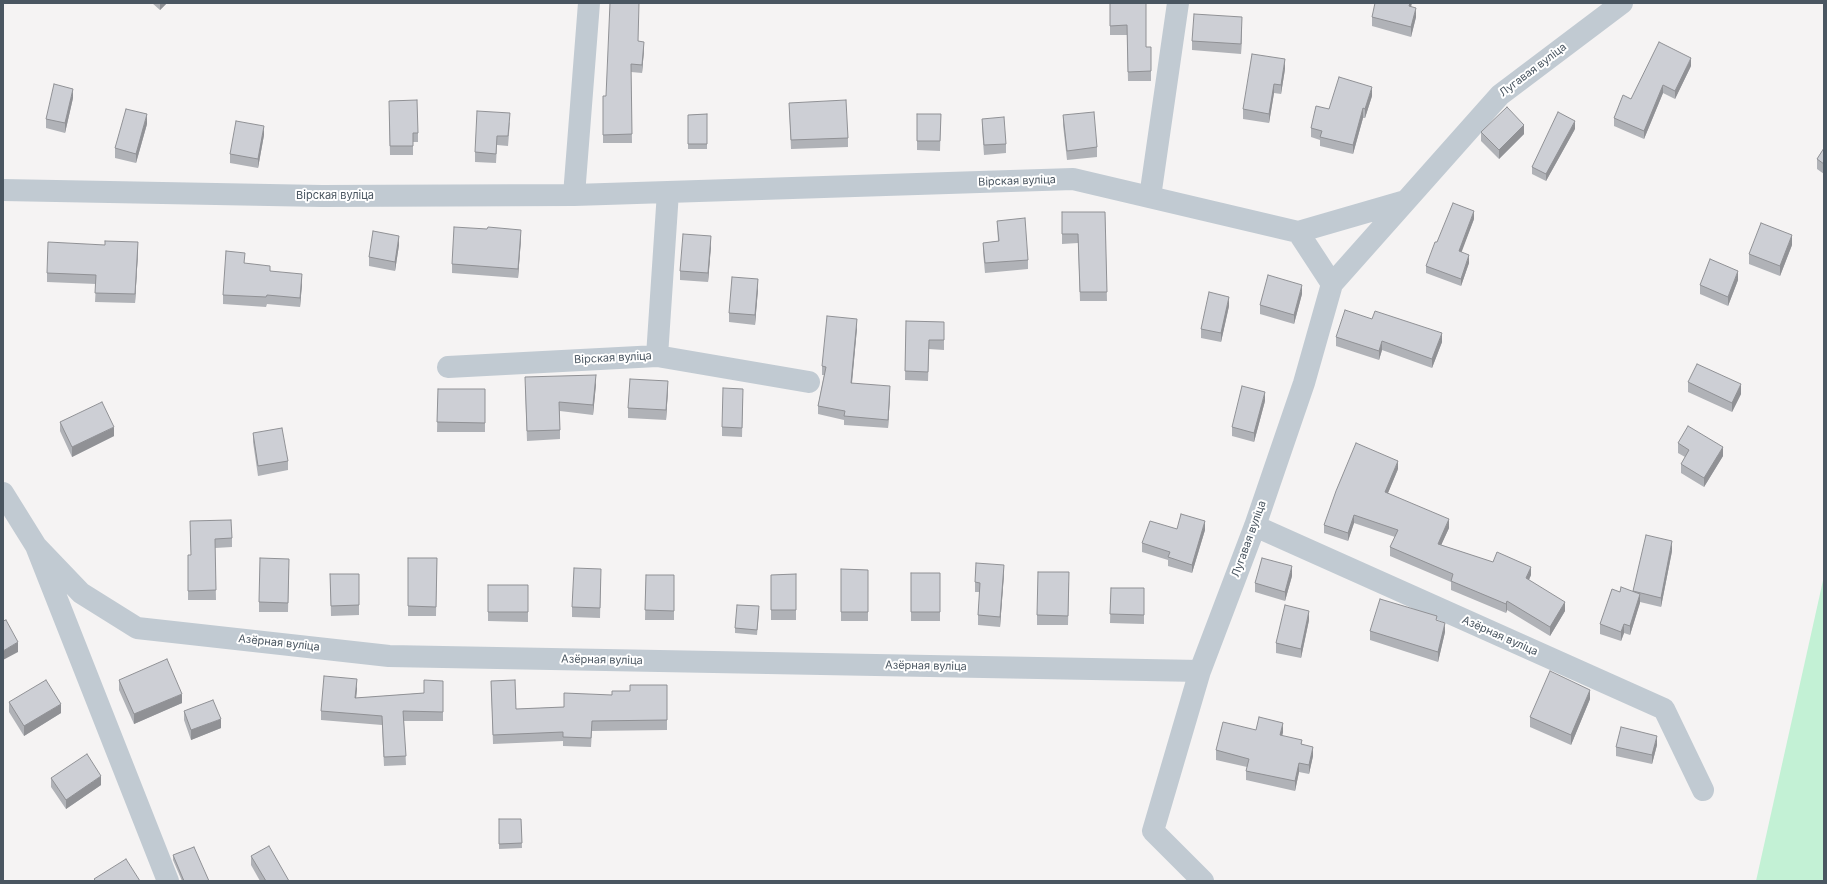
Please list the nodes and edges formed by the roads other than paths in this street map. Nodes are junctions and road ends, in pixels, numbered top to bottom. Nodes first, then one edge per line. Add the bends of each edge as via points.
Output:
1 (589, 3) edge
2 (1178, 3) edge
3 (1622, 3) edge
4 (3, 190) edge
5 (668, 192) junction
6 (574, 195) junction
7 (1150, 197) junction
8 (1405, 201) junction
9 (1298, 232) junction
10 (1332, 284) junction
11 (657, 356) junction
12 (448, 367) dead end
13 (809, 382) dead end
14 (3, 493) edge
15 (1254, 526) junction
16 (36, 546) junction
17 (1200, 671) junction
18 (1703, 790) dead end
19 (168, 881) edge
20 (1203, 881) edge

1 - 6 street
2 - 7 street
3 - 8 street, Лугавая вуліца via 1500,94
4 - 6 street, Вірская вуліца via 322,196
5 - 6 street, Вірская вуліца
5 - 7 street, Вірская вуліца via 1073,179
5 - 11 street, Вірская вуліца
7 - 9 street, Вірская вуліца
8 - 9 street
8 - 10 street, Лугавая вуліца
9 - 10 street
10 - 15 street, Лугавая вуліца via 1304,383
11 - 12 street, Вірская вуліца
11 - 13 street, Вірская вуліца
14 - 16 street, Азёрная вуліца
15 - 17 street, Лугавая вуліца
15 - 18 street, Азёрная вуліца via 1664,709
16 - 17 street, Азёрная вуліца via 81,593 137,628 381,655
16 - 19 street, Азёрная вуліца
17 - 20 street, Лугавая вуліца via 1153,831

